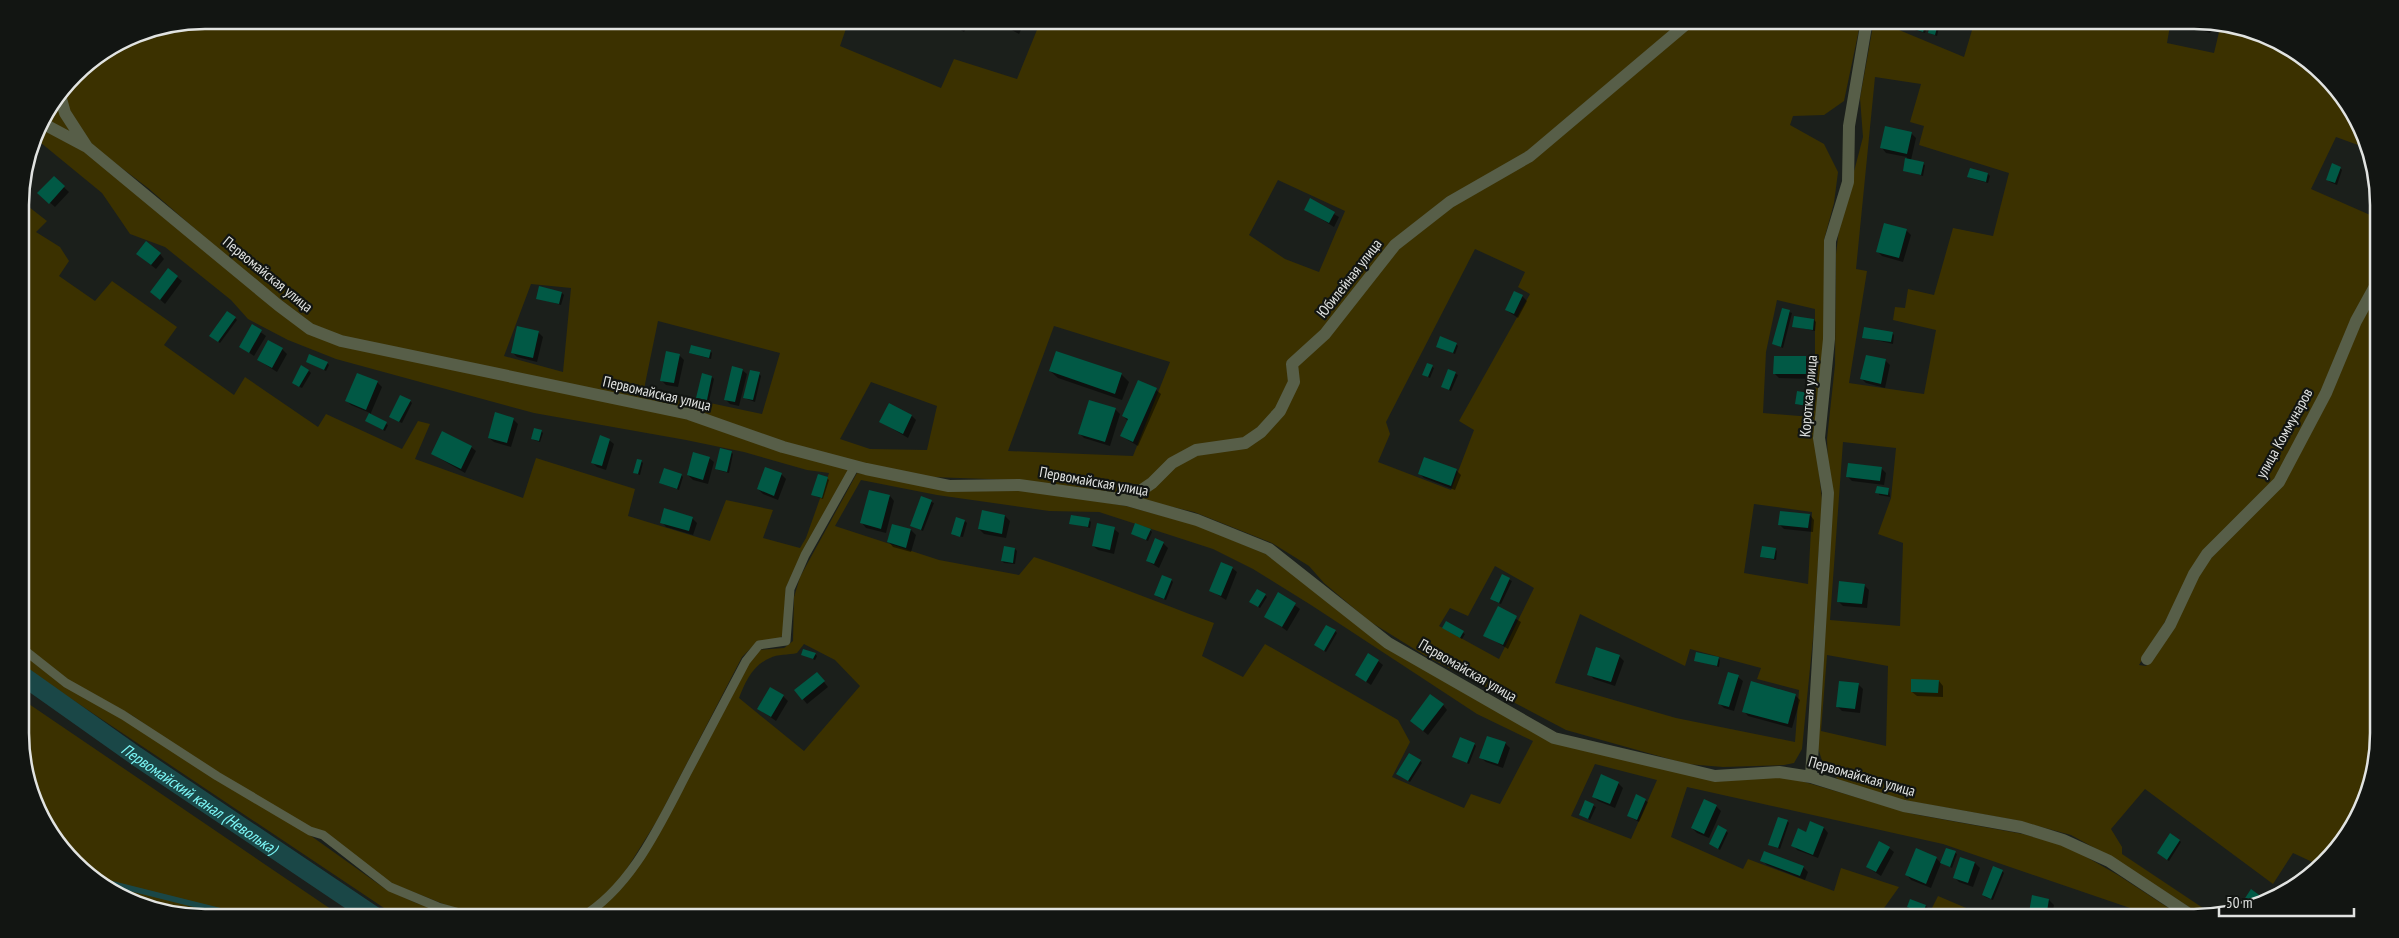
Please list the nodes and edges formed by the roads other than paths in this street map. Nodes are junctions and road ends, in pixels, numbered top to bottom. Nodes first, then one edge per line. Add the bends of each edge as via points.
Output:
1 (1680, 29) edge
2 (1865, 29) edge
3 (62, 102) edge
4 (48, 126) edge
5 (88, 147) junction
6 (2370, 296) edge
7 (855, 466) junction
8 (1127, 500) junction
9 (29, 654) edge
10 (2147, 659) dead end
11 (1810, 777) junction
12 (448, 909) edge
13 (595, 909) edge
14 (2181, 909) edge

1 - 8 street, Юбилейная улица via 1530,156 1450,202 1395,245 1325,334 1292,364 1294,382 1280,411 1261,432 1245,444 1196,450 1172,463 1152,483
2 - 11 street, Короткая улица via 1849,126 1848,182 1830,241 1829,339 1819,438 1828,493
3 - 5 street via 65,113
4 - 5 street, Первомайская улица
5 - 7 street, Первомайская улица via 310,329 341,341 689,414 783,447
6 - 10 street, улица Коммунаров via 2326,393 2279,482 2207,554 2170,625
7 - 8 street, Первомайская улица via 948,486 1019,485
7 - 13 lane via 805,555 790,589 786,641 759,644 746,661 661,822 625,878
8 - 11 street, Первомайская улица via 1197,520 1269,549 1388,643 1554,738 1715,776 1779,772
9 - 12 lane via 66,683 124,715 217,776 310,831 323,835 390,887
11 - 14 street, Первомайская улица via 1904,806 2021,827 2063,840 2109,861

